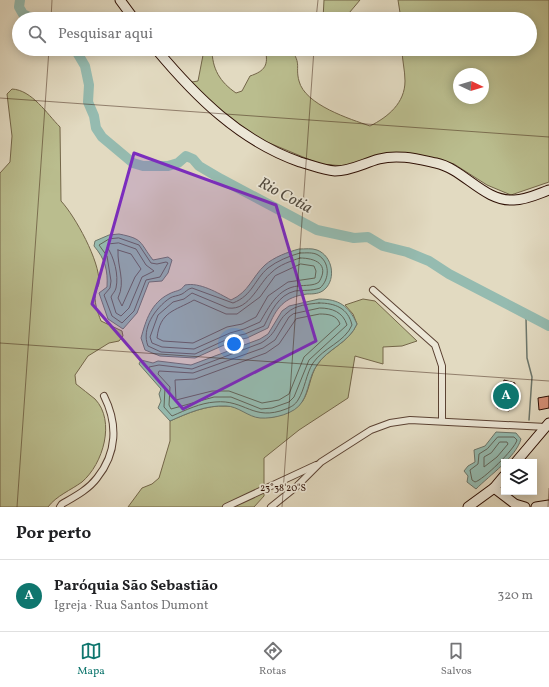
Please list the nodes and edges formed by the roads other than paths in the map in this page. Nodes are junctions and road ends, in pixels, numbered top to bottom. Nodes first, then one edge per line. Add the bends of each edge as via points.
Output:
1 (120, 0) edge
2 (129, 12) edge
3 (162, 56) edge
4 (549, 190) edge
5 (373, 290) dead end
6 (104, 396) dead end
7 (442, 421) junction
8 (547, 425) edge
9 (519, 459) edge
10 (321, 462) junction
11 (501, 480) edge
12 (494, 488) junction
13 (549, 505) edge
14 (60, 507) edge
15 (226, 507) edge
16 (271, 507) edge
17 (468, 507) edge
18 (525, 507) edge
19 (536, 507) edge

1 - 2 street
3 - 4 street via 192,91 230,125 252,140 288,158 334,171 352,169 388,157 426,160 453,169 482,189 505,200 522,199
5 - 7 street via 435,345 442,366
6 - 14 street via 114,423 114,440 107,461 97,479
7 - 8 street
7 - 10 street via 410,420 390,423 371,430
8 - 9 street
10 - 15 street
10 - 16 street
11 - 12 street
12 - 17 street
12 - 18 street via 515,504
13 - 19 street

